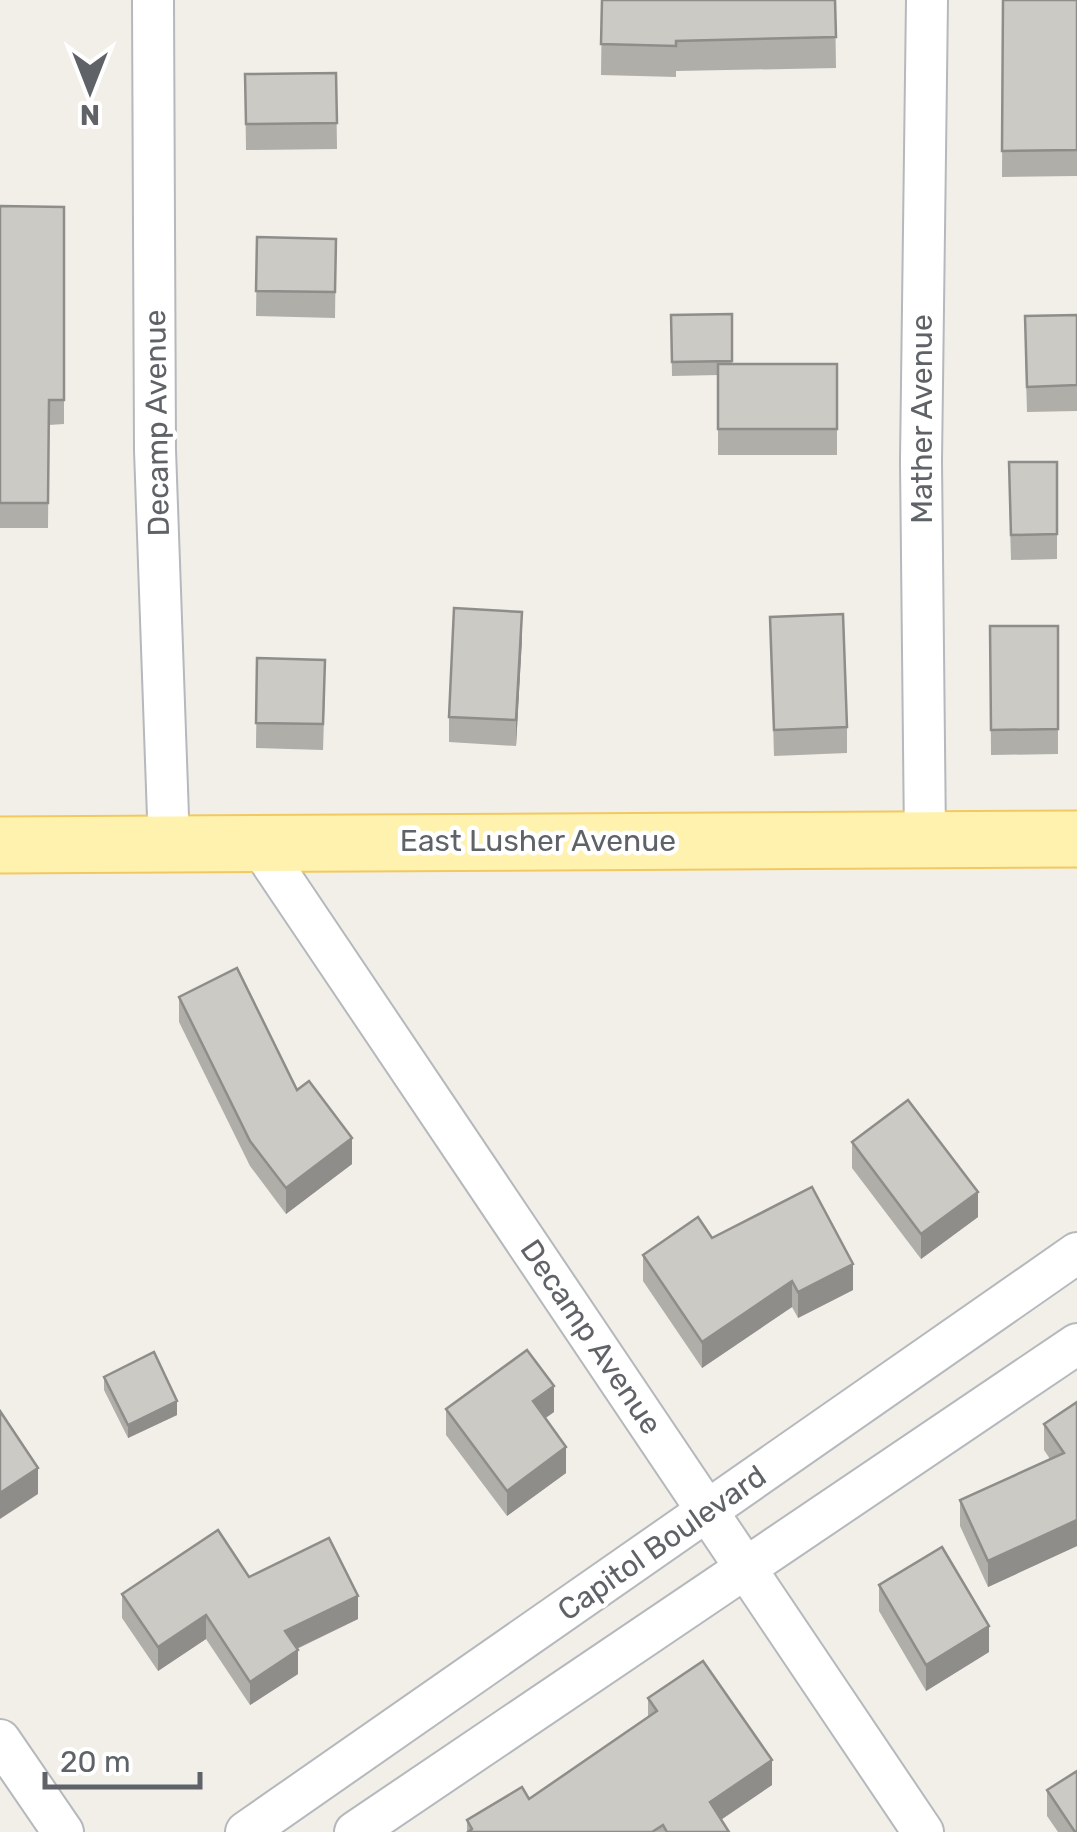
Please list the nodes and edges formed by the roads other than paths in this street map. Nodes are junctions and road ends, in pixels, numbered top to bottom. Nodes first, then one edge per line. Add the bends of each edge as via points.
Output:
1 (153, 0) edge
2 (927, 0) edge
3 (925, 838) junction
4 (1077, 838) edge
5 (258, 843) junction
6 (0, 846) edge
7 (170, 846) junction
8 (1077, 1253) edge
9 (1077, 1344) edge
10 (708, 1512) junction
11 (746, 1569) junction
12 (0, 1740) edge
13 (63, 1832) edge
14 (246, 1832) edge
15 (354, 1832) edge
16 (923, 1832) edge

1 - 7 street, Decamp Avenue via 155,450
2 - 3 street, Mather Avenue via 920,460
3 - 4 main road, East Lusher Avenue
3 - 5 main road, East Lusher Avenue
5 - 7 main road, East Lusher Avenue
5 - 10 street, Decamp Avenue
6 - 7 main road, East Lusher Avenue
8 - 10 street, Capitol Boulevard
9 - 11 street
10 - 11 street, Decamp Avenue
10 - 14 street, Capitol Boulevard
11 - 15 street
11 - 16 street, Decamp Avenue
12 - 13 street

